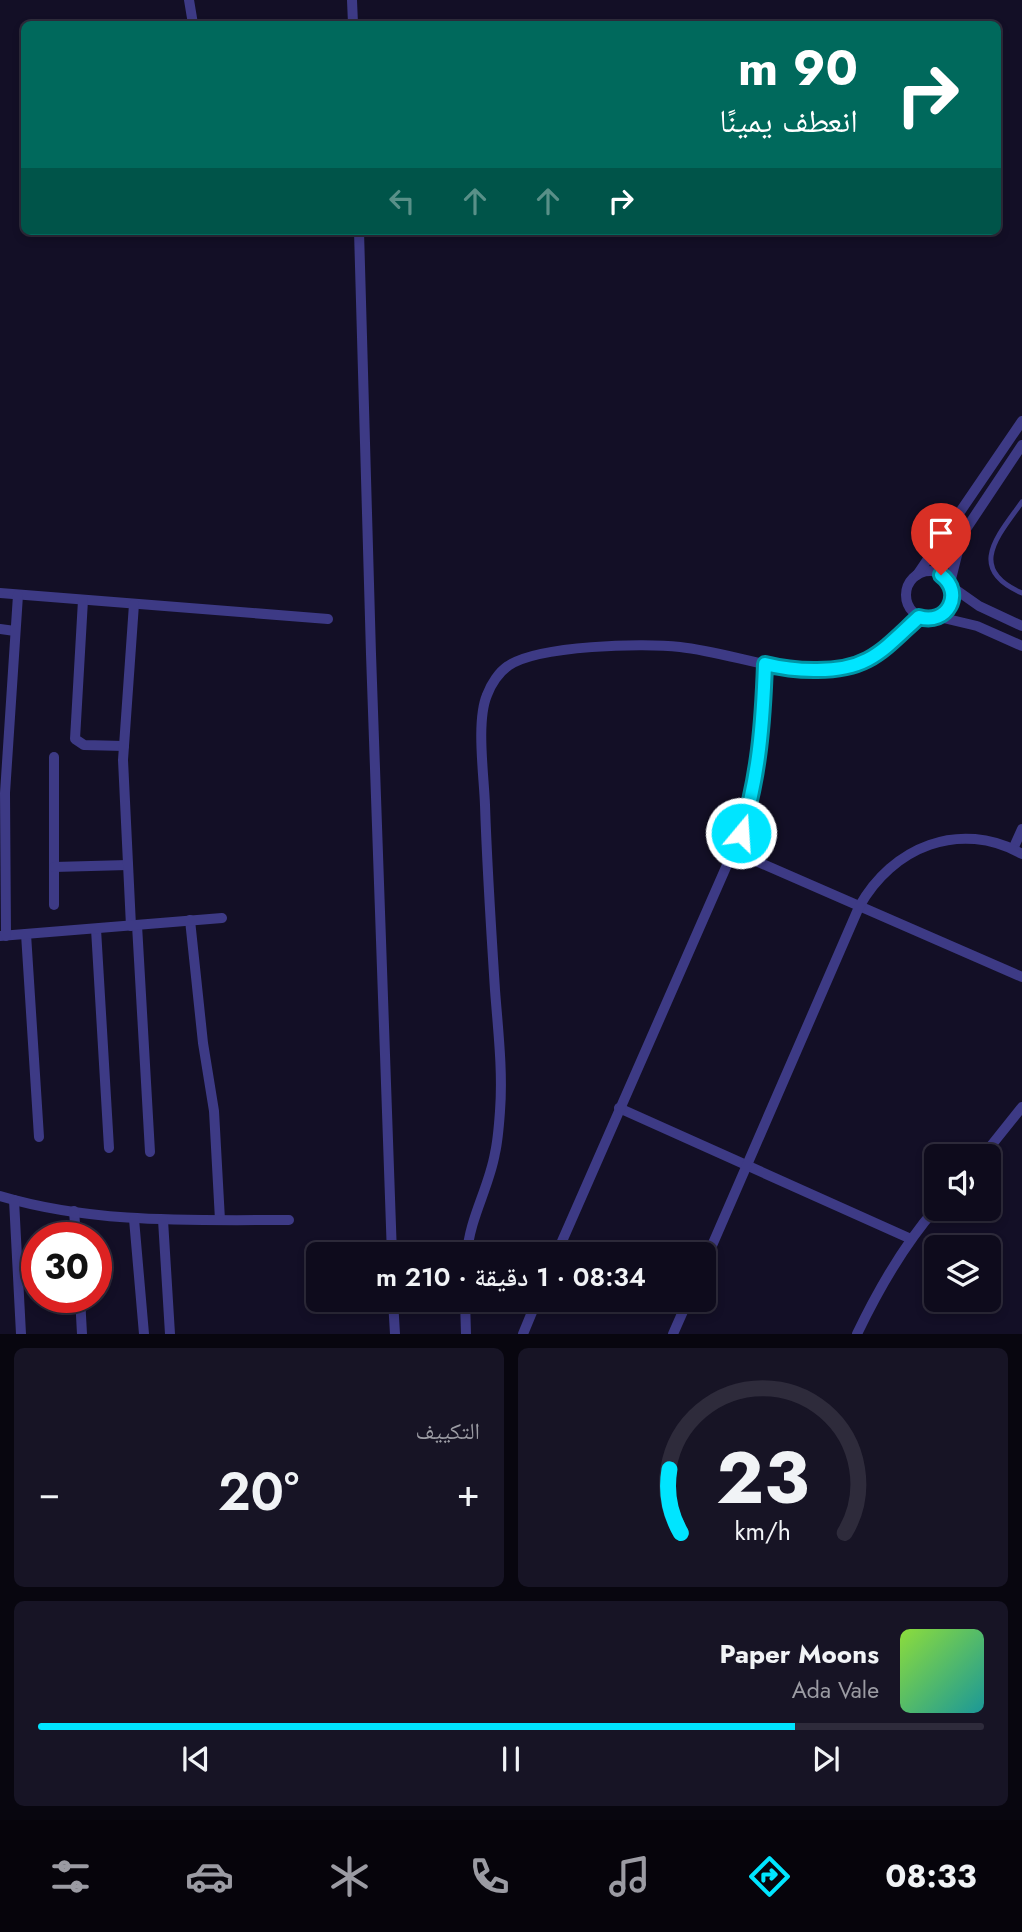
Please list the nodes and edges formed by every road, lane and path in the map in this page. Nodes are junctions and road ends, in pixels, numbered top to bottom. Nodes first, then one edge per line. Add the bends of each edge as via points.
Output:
1 (189, 0) edge
2 (352, 0) edge
3 (192, 21) edge
4 (353, 21) edge
5 (359, 235) edge
6 (1022, 421) edge
7 (1022, 446) edge
8 (1022, 502) edge
9 (917, 575) junction
10 (951, 585) junction
11 (0, 593) edge
12 (1022, 593) edge
13 (18, 595) junction
14 (83, 600) junction
15 (134, 604) junction
16 (919, 617) junction
17 (939, 617) junction
18 (328, 619) dead end
19 (1022, 626) edge
20 (0, 629) edge
21 (15, 631) junction
22 (1022, 646) edge
23 (765, 664) junction
24 (124, 746) junction
25 (54, 757) dead end
26 (1022, 829) edge
27 (733, 851) junction
28 (1018, 852) edge
29 (128, 865) junction
30 (54, 867) junction
31 (54, 905) dead end
32 (859, 907) junction
33 (222, 918) dead end
34 (190, 920) junction
35 (134, 925) junction
36 (96, 929) junction
37 (26, 934) junction
38 (3, 936) edge
39 (1022, 977) edge
40 (1022, 1107) edge
41 (619, 1108) junction
42 (39, 1137) dead end
43 (992, 1144) edge
44 (109, 1148) dead end
45 (150, 1152) dead end
46 (747, 1165) junction
47 (0, 1196) edge
48 (14, 1200) junction
49 (75, 1211) junction
50 (134, 1219) junction
51 (163, 1220) junction
52 (220, 1220) junction
53 (289, 1220) dead end
54 (926, 1221) edge
55 (75, 1222) edge
56 (911, 1239) junction
57 (392, 1242) edge
58 (469, 1242) edge
59 (562, 1242) edge
60 (714, 1242) edge
61 (394, 1312) edge
62 (465, 1312) edge
63 (532, 1312) edge
64 (683, 1312) edge
65 (81, 1313) edge
66 (20, 1334) edge
67 (82, 1334) edge
68 (144, 1334) edge
69 (170, 1334) edge
70 (395, 1334) edge
71 (466, 1334) edge
72 (523, 1334) edge
73 (673, 1334) edge
74 (857, 1334) edge

1 - 3 street
2 - 4 street
5 - 57 street
6 - 9 street
7 - 10 street via 967,525 958,545
8 - 12 lane via 996,539 990,557 1000,581
9 - 10 street via 935,572
9 - 16 street via 908,586 906,600
10 - 17 street via 953,601
10 - 19 street via 979,606
11 - 13 street
13 - 14 street
13 - 21 street
14 - 15 street
14 - 24 street via 75,739 84,745
15 - 18 street
15 - 24 street
16 - 17 street
16 - 23 street via 878,653 844,670
17 - 22 street via 977,626
20 - 21 street
21 - 38 street via 5,793
23 - 27 street via 752,798
23 - 58 street via 677,647 560,650 509,665 495,678 482,711 482,740 500,1108 495,1154
24 - 29 street
25 - 30 street
26 - 28 street
27 - 32 street
27 - 41 street
28 - 32 street via 965,839 917,849 883,873
29 - 30 street
29 - 35 street
30 - 31 street
32 - 39 street
32 - 46 street
33 - 34 street
34 - 35 street
34 - 52 street via 214,1111
35 - 36 street
35 - 45 street
36 - 37 street
36 - 44 street
37 - 38 street
37 - 42 street
40 - 43 street
41 - 46 street
41 - 59 street
46 - 56 street
46 - 60 street
47 - 48 street
48 - 49 street
48 - 66 street
49 - 50 street
49 - 55 street
50 - 51 street
50 - 68 street
51 - 52 street
51 - 69 street
52 - 53 street
54 - 56 street
56 - 74 street
61 - 70 street
62 - 71 street
63 - 72 street
64 - 73 street
65 - 67 street

